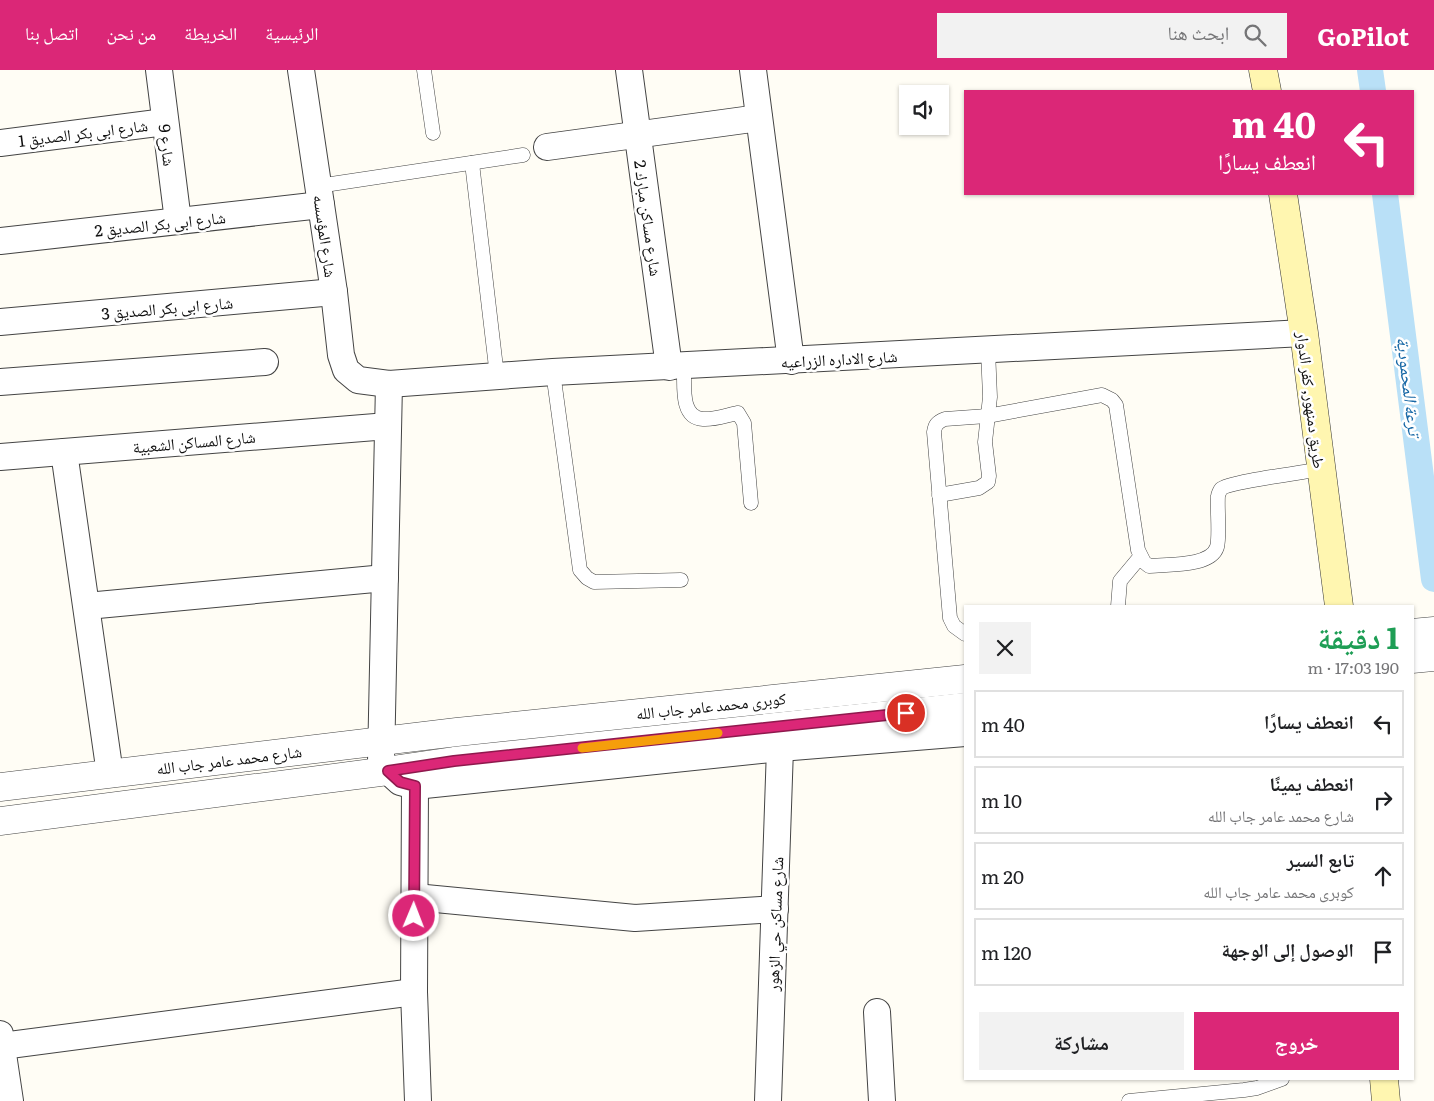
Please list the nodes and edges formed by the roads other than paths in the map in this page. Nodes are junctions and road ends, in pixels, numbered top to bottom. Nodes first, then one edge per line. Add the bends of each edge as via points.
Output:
1 (159, 70) edge
2 (301, 70) edge
3 (424, 70) edge
4 (629, 70) edge
5 (753, 70) edge
6 (1263, 70) edge
7 (1267, 90) edge
8 (760, 118) junction
9 (165, 122) junction
10 (433, 133) dead end
11 (638, 135) junction
12 (0, 143) edge
13 (535, 151) joint
14 (472, 163) junction
15 (1283, 195) edge
16 (320, 196) junction
17 (178, 221) junction
18 (0, 241) edge
19 (334, 292) junction
20 (0, 322) edge
21 (1304, 333) junction
22 (988, 350) junction
23 (791, 360) junction
24 (265, 362) dead end
25 (676, 367) junction
26 (554, 372) junction
27 (497, 376) junction
28 (0, 382) edge
29 (381, 383) junction
30 (987, 416) junction
31 (388, 426) junction
32 (64, 452) junction
33 (0, 457) edge
34 (1321, 470) junction
35 (939, 494) junction
36 (751, 504) dead end
37 (1140, 556) junction
38 (385, 578) junction
39 (681, 580) dead end
40 (1118, 605) edge
41 (1339, 605) edge
42 (87, 606) junction
43 (1434, 631) edge
44 (964, 633) edge
45 (1414, 633) edge
46 (1434, 657) edge
47 (1414, 659) edge
48 (964, 679) edge
49 (964, 707) edge
50 (457, 732) joint
51 (964, 733) edge
52 (381, 740) junction
53 (780, 748) junction
54 (454, 761) joint
55 (384, 772) junction
56 (110, 774) junction
57 (415, 786) junction
58 (0, 787) edge
59 (0, 820) edge
60 (415, 897) junction
61 (775, 909) junction
62 (414, 992) junction
63 (877, 1012) dead end
64 (1, 1040) edge
65 (1279, 1080) edge
66 (1384, 1080) edge
67 (10, 1101) edge
68 (418, 1101) edge
69 (768, 1101) edge
70 (882, 1101) edge
71 (1129, 1101) edge
72 (1386, 1101) edge

1 - 9 street, شارع 9
2 - 16 street, شارع المؤسسه
3 - 10 lane
4 - 11 street, شارع مساكن مبارك 2
5 - 8 street
6 - 7 main road
8 - 11 street
8 - 23 street
9 - 12 street, شارع ابى بكر الصديق 1
9 - 17 street, شارع 9
11 - 13 street
11 - 25 street, شارع مساكن مبارك 2
13 - 14 lane
14 - 16 lane
14 - 27 lane
15 - 21 main road, طريق دمنهور, كفر الدوار
16 - 17 street, شارع ابى بكر الصديق 2
16 - 19 street, شارع المؤسسه
17 - 18 street, شارع ابى بكر الصديق 2
19 - 20 street, شارع ابى بكر الصديق 3
19 - 29 street, شارع المؤسسه via 340,355 346,370 358,380
21 - 22 street, شارع الاداره الزراعيه
21 - 34 main road, طريق دمنهور, كفر الدوار
22 - 23 street, شارع الاداره الزراعيه
22 - 30 lane via 990,397
23 - 25 street, شارع الاداره الزراعيه
24 - 28 street
25 - 26 street, شارع الاداره الزراعيه
25 - 36 lane via 688,412 702,419 738,413 742,418
26 - 27 street, شارع الاداره الزراعيه
26 - 39 lane via 580,570 594,582
27 - 29 street, شارع الاداره الزراعيه
29 - 31 street
30 - 35 lane via 988,482 979,488
30 - 35 lane via 944,419 935,426
30 - 37 lane via 1102,395 1112,400 1116,405
31 - 32 street, شارع المساكن الشعبية
31 - 38 street
32 - 33 street, شارع المساكن الشعبية
32 - 42 street
34 - 37 lane via 1221,489 1218,496 1218,546 1214,554 1201,561 1149,566
34 - 41 main road, طريق دمنهور, كفر الدوار
35 - 44 lane via 950,618
37 - 40 lane via 1120,582
38 - 42 street
38 - 52 street
42 - 56 street
43 - 45 street
46 - 47 street
48 - 50 street, كوبرى محمد عامر جاب الله
49 - 54 street, كوبرى محمد عامر جاب الله
50 - 52 street, شارع محمد عامر جاب الله
51 - 53 street
52 - 55 street
52 - 56 street, شارع محمد عامر جاب الله
53 - 57 street
53 - 61 street, شارع مساكن حي الزهور
54 - 55 street, شارع محمد عامر جاب الله
55 - 57 street via 400,782
55 - 59 street, شارع محمد عامر جاب الله
56 - 58 street, شارع محمد عامر جاب الله
57 - 60 street
60 - 61 street via 636,918
60 - 62 street
61 - 69 street, شارع مساكن حي الزهور
62 - 64 street
62 - 68 street
63 - 70 street
64 - 67 street
65 - 71 lane via 1244,1090
66 - 72 main road

